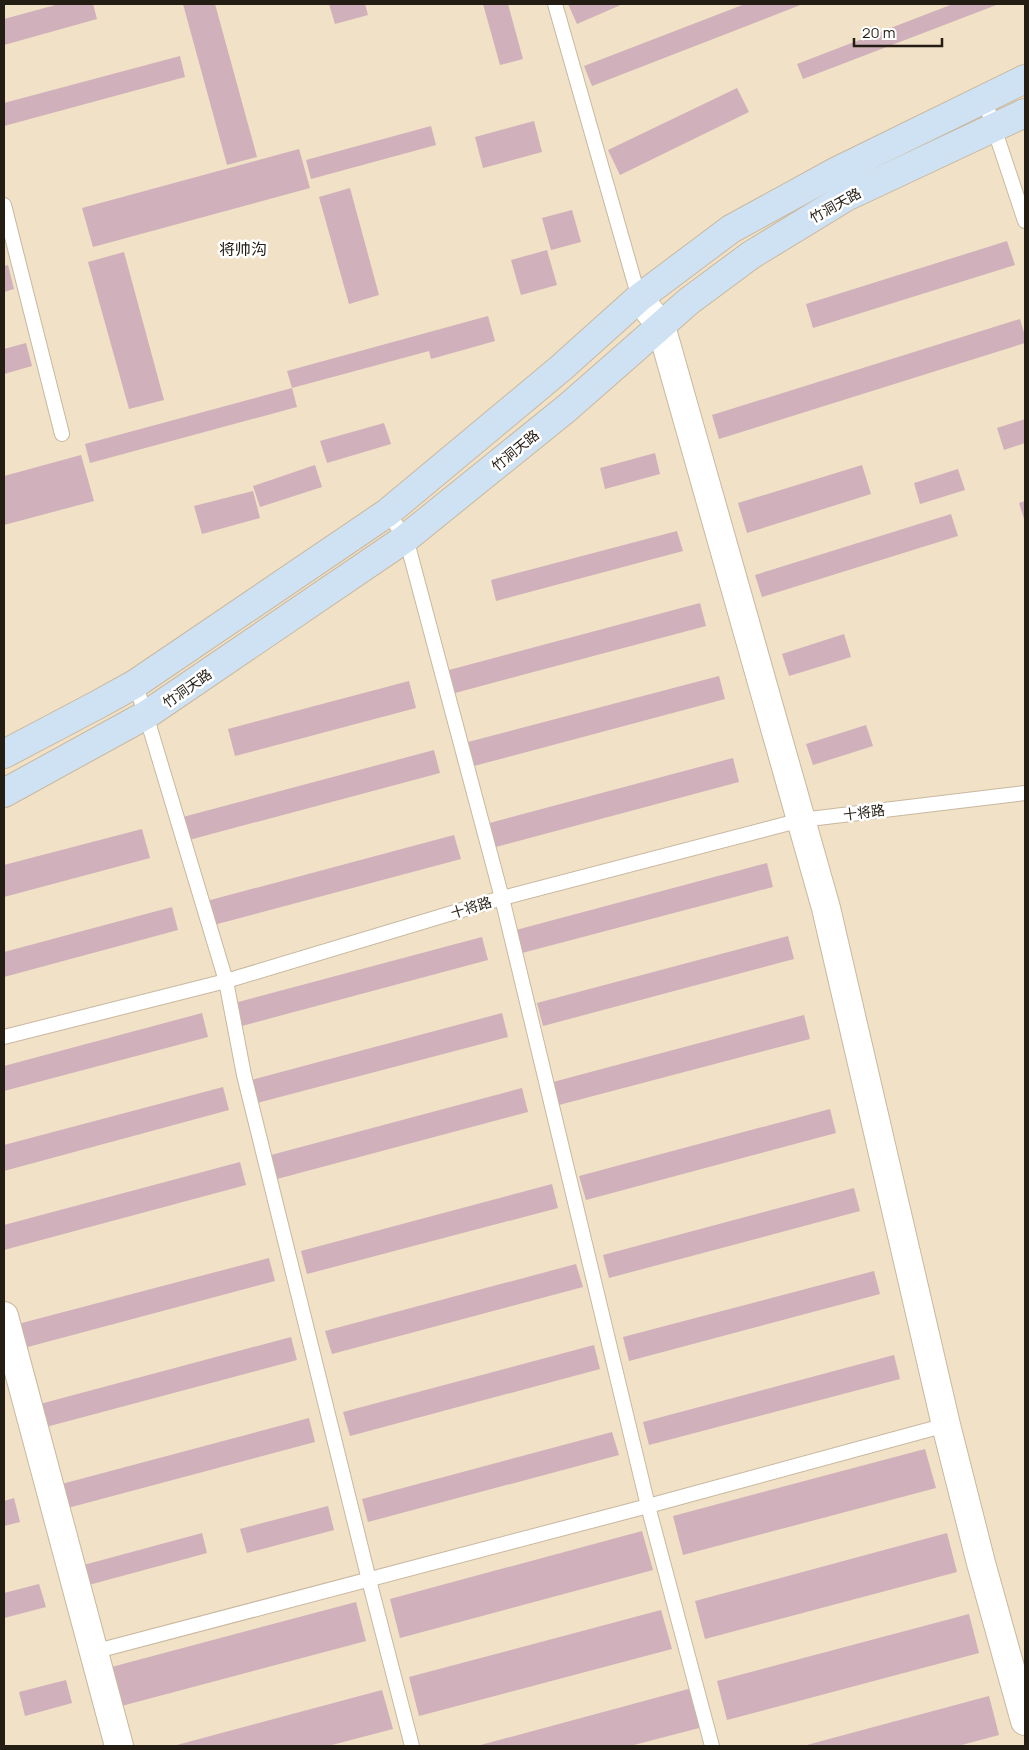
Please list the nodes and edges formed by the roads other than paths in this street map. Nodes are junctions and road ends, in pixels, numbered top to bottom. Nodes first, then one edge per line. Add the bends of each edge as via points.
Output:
1 (555, 4) edge
2 (1025, 79) edge
3 (984, 98) junction
4 (1025, 112) edge
5 (994, 126) junction
6 (4, 205) edge
7 (1025, 222) edge
8 (639, 298) junction
9 (661, 326) junction
10 (62, 434) dead end
11 (387, 513) junction
12 (406, 538) junction
13 (135, 684) junction
14 (146, 716) junction
15 (4, 754) edge
16 (4, 793) edge
17 (1025, 793) edge
18 (802, 820) junction
19 (502, 898) junction
20 (226, 981) junction
21 (4, 1037) edge
22 (4, 1316) edge
23 (946, 1425) junction
24 (648, 1506) junction
25 (369, 1580) junction
26 (93, 1652) junction
27 (1025, 1721) edge
28 (119, 1746) edge
29 (412, 1746) edge
30 (712, 1746) edge

1 - 8 lane
2 - 3 main road, 竹洞天路
3 - 5 lane
3 - 8 main road, 竹洞天路 via 837,171 731,229
4 - 5 main road, 竹洞天路
5 - 7 lane
5 - 9 main road, 竹洞天路 via 846,197 751,255
6 - 10 lane
8 - 9 street
8 - 11 main road, 竹洞天路 via 539,387
9 - 12 main road, 竹洞天路 via 567,408
9 - 18 street
11 - 12 lane
11 - 13 main road, 竹洞天路
12 - 14 main road, 竹洞天路
12 - 19 lane
13 - 14 lane
13 - 15 main road, 竹洞天路
14 - 16 main road, 竹洞天路
14 - 20 lane
17 - 18 lane, 十将路
18 - 19 lane, 十将路
18 - 23 street via 826,908
19 - 20 lane, 十将路
19 - 24 lane
20 - 21 lane, 十将路
20 - 25 lane via 244,1075
22 - 26 street
23 - 24 lane
23 - 27 street
24 - 25 lane
24 - 30 lane
25 - 26 lane
25 - 29 lane
26 - 28 street

